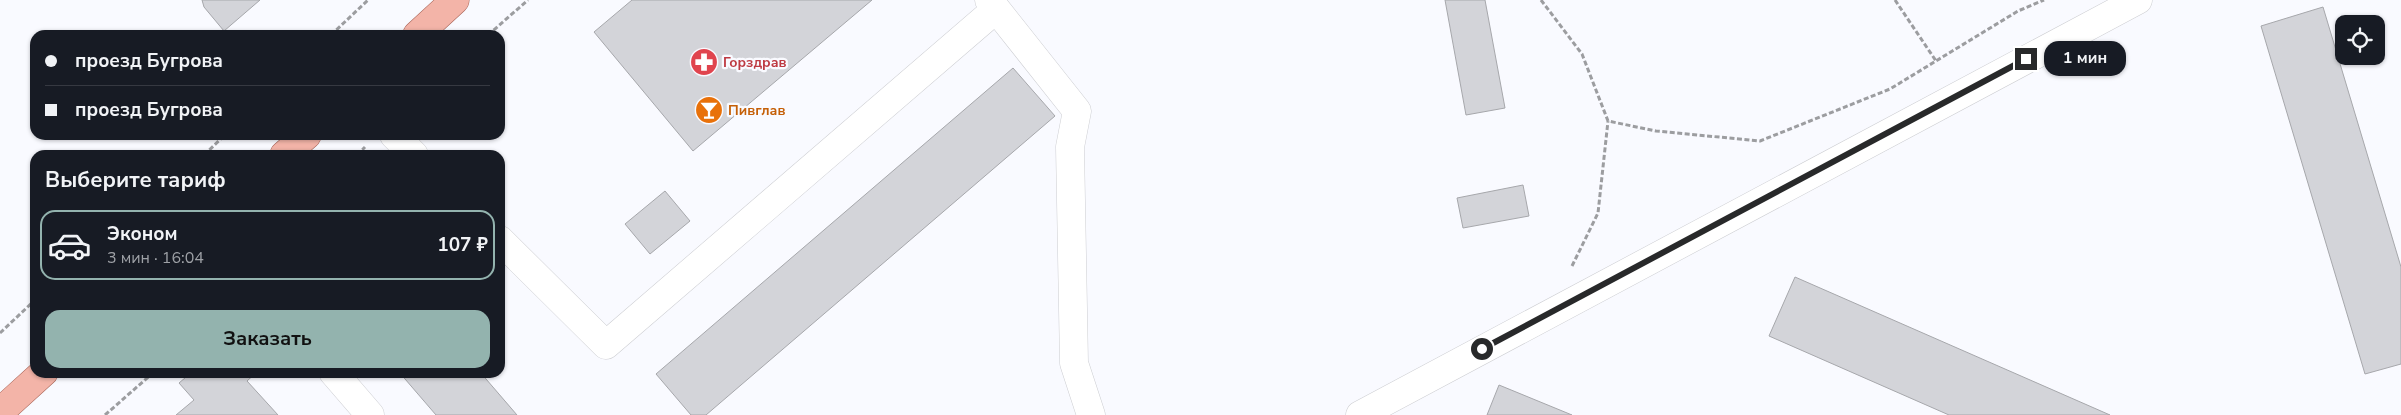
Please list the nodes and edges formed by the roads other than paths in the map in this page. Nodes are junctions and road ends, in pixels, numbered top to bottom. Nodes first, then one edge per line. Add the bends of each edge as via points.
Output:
1 (455, 0) edge
2 (2138, 0) edge
3 (992, 5) edge
4 (422, 30) edge
5 (300, 140) edge
6 (399, 140) edge
7 (290, 150) edge
8 (409, 150) edge
9 (505, 245) edge
10 (37, 378) edge
11 (338, 378) edge
12 (0, 412) edge
13 (370, 415) edge
14 (1091, 415) edge
15 (1360, 415) edge

1 - 4 main road
2 - 15 street
3 - 9 street via 606,345
3 - 14 street via 1077,111 1070,147 1074,363
5 - 7 main road
6 - 8 street
10 - 12 main road
11 - 13 street

